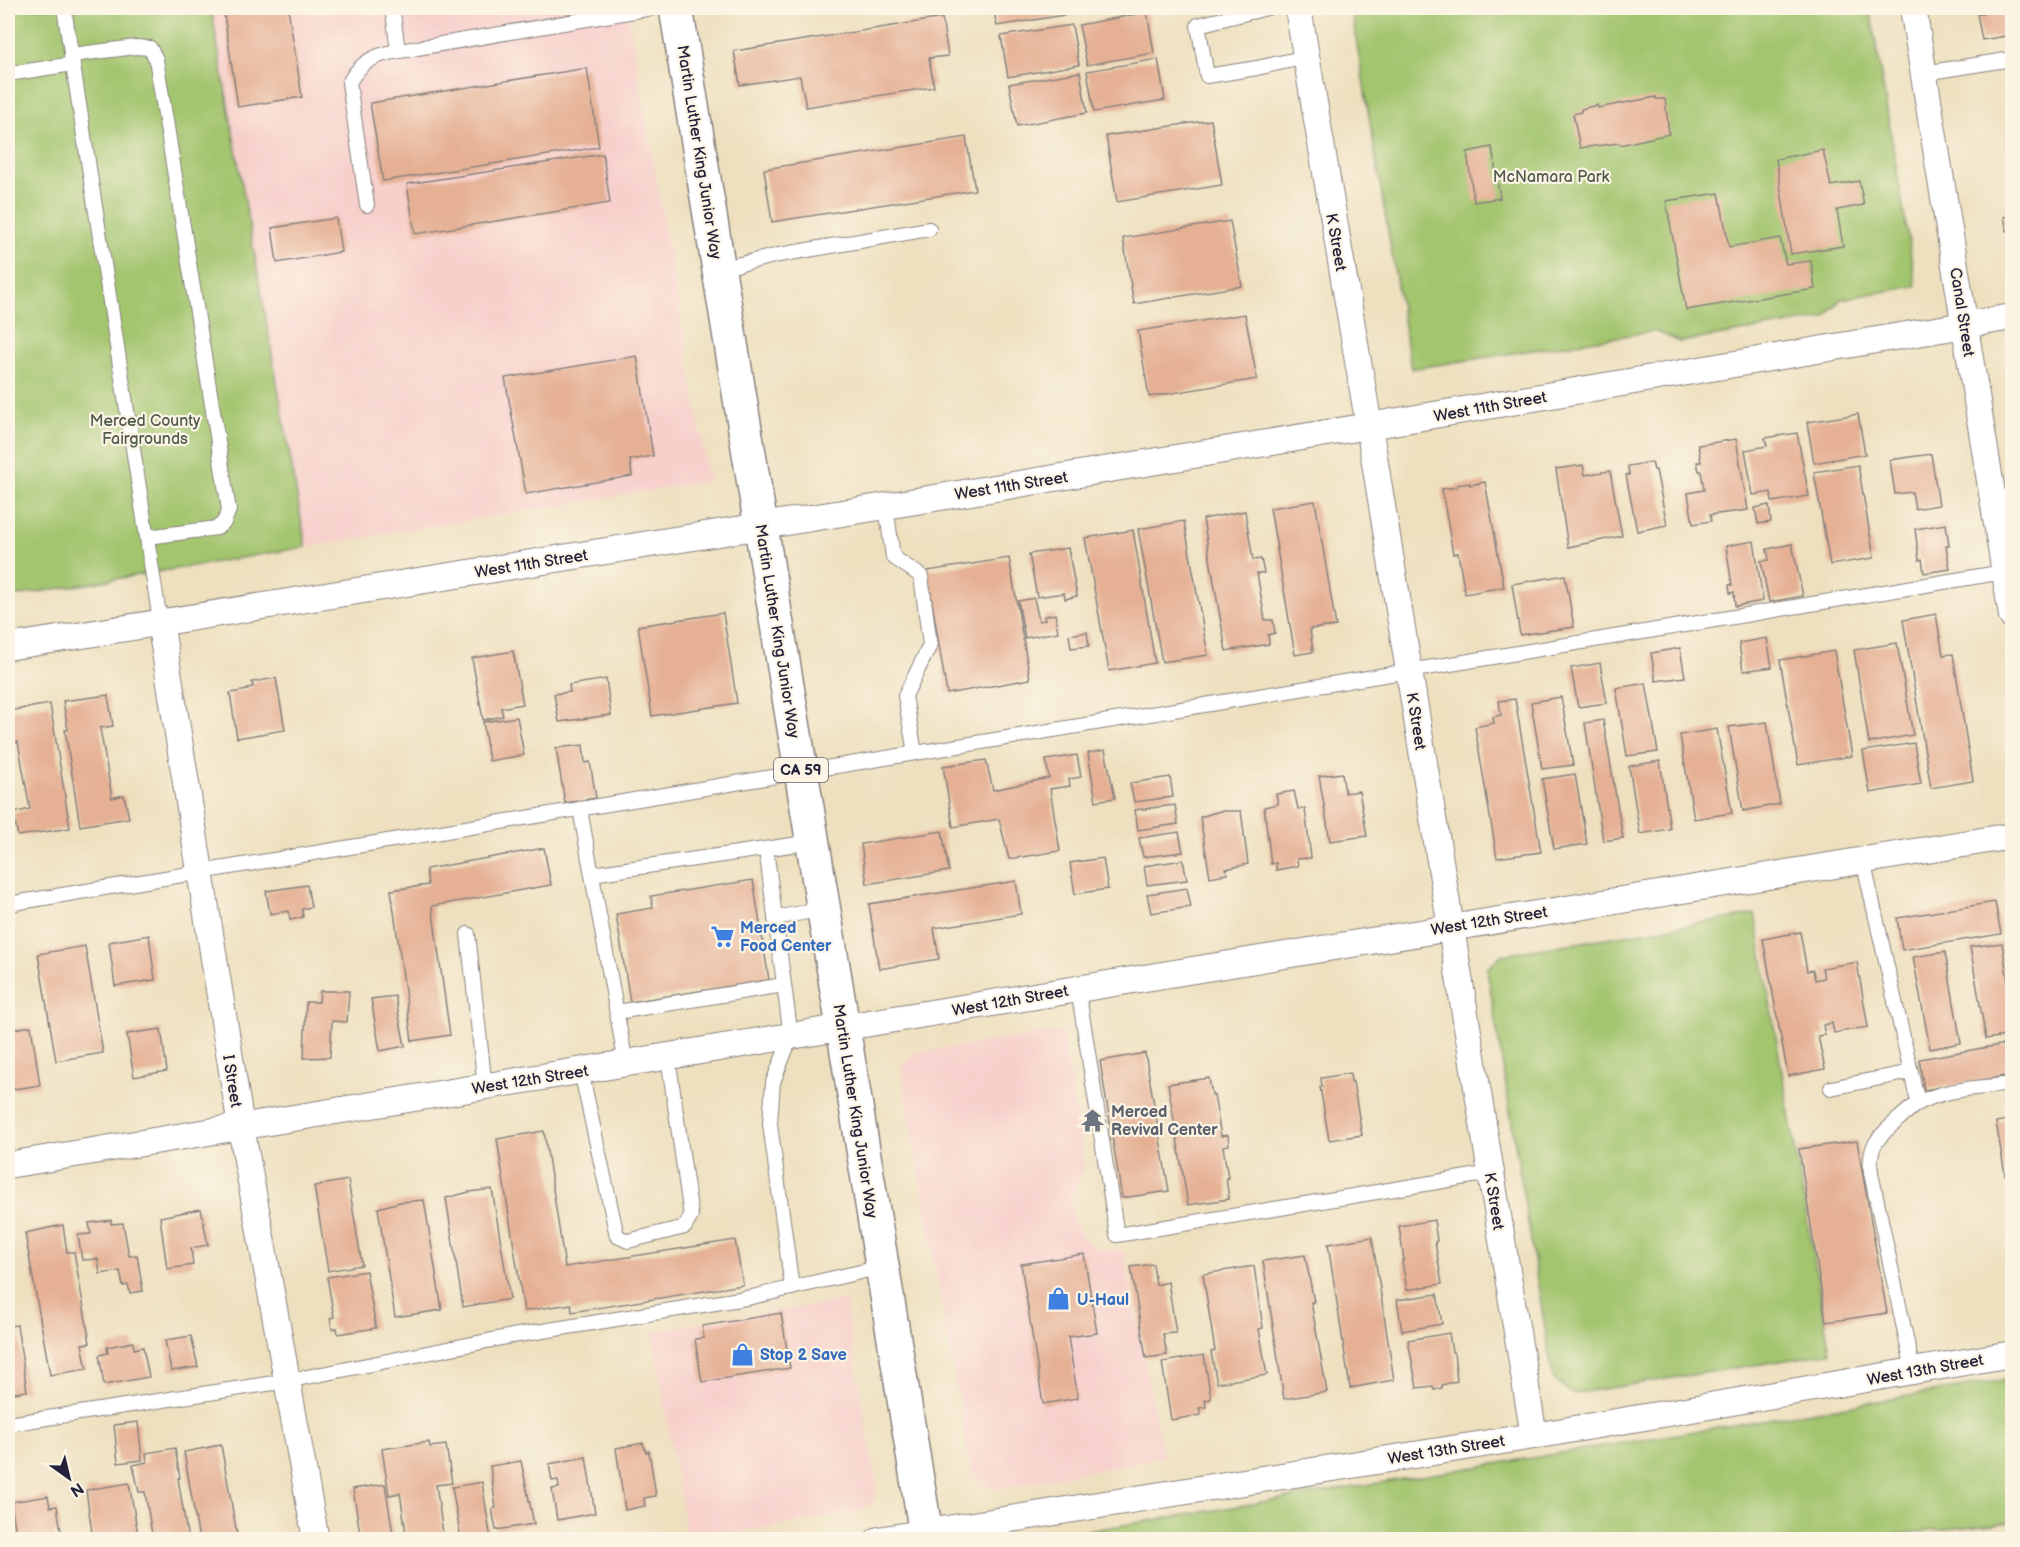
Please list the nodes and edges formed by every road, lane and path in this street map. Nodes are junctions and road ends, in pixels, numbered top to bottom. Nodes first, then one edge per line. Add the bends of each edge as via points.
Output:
1 (64, 8) edge
2 (395, 8) edge
3 (652, 8) edge
4 (676, 8) edge
5 (1267, 8) edge
6 (1298, 8) edge
7 (1913, 8) edge
8 (398, 51) junction
9 (1306, 57) junction
10 (72, 59) junction
11 (2013, 59) edge
12 (1924, 73) junction
13 (8, 74) edge
14 (367, 205) dead end
15 (929, 229) dead end
16 (719, 269) junction
17 (2013, 317) edge
18 (1965, 324) junction
19 (1369, 426) junction
20 (886, 506) junction
21 (761, 526) junction
22 (147, 537) junction
23 (2009, 571) edge
24 (2013, 616) edge
25 (160, 621) junction
26 (8, 647) edge
27 (1409, 671) junction
28 (915, 753) junction
29 (801, 772) junction
30 (580, 809) junction
31 (2013, 836) edge
32 (812, 842) junction
33 (766, 849) junction
34 (1863, 860) junction
35 (200, 872) junction
36 (592, 874) junction
37 (8, 904) edge
38 (823, 909) junction
39 (775, 918) junction
40 (1451, 926) junction
41 (468, 934) dead end
42 (784, 985) junction
43 (1078, 989) junction
44 (617, 1012) junction
45 (842, 1028) junction
46 (791, 1037) junction
47 (668, 1057) junction
48 (626, 1064) junction
49 (581, 1071) junction
50 (1911, 1072) junction
51 (2013, 1084) edge
52 (485, 1087) junction
53 (1831, 1088) dead end
54 (1918, 1103) junction
55 (241, 1127) junction
56 (8, 1165) edge
57 (1491, 1173) junction
58 (882, 1267) junction
59 (792, 1288) junction
60 (2013, 1354) edge
61 (1913, 1371) junction
62 (287, 1381) junction
63 (8, 1424) edge
64 (1534, 1436) junction
65 (926, 1535) edge
66 (316, 1539) edge
67 (878, 1539) edge

1 - 10 lane
2 - 8 lane
3 - 8 lane
4 - 16 highway, Martin Luther King Junior Way / CA 59
5 - 9 lane via 1198,25 1207,76
6 - 9 street, K Street
7 - 12 street, Canal Street
8 - 14 lane via 364,63 349,83
9 - 19 street, K Street
10 - 13 lane
10 - 22 lane
10 - 22 lane via 136,47 150,48 156,58 229,510 217,528
11 - 12 lane
12 - 18 street, Canal Street
15 - 16 lane
16 - 21 highway, Martin Luther King Junior Way / CA 59
17 - 18 street, West 11th Street
18 - 19 street, West 11th Street
18 - 23 street, Canal Street
19 - 20 street, West 11th Street
19 - 27 street, K Street
20 - 21 street, West 11th Street
20 - 28 lane via 893,557 921,576 930,645 905,696
21 - 25 street, West 11th Street
21 - 29 highway, Martin Luther King Junior Way / CA 59
22 - 25 lane
23 - 24 street, Canal Street
23 - 27 lane
25 - 26 street, West 11th Street
25 - 35 street, I Street
27 - 28 lane
27 - 40 street, K Street
28 - 29 lane
29 - 30 lane
29 - 32 highway, Martin Luther King Junior Way / CA 59
30 - 35 lane
30 - 36 lane
31 - 34 street, West 12th Street
32 - 33 lane
32 - 38 highway, Martin Luther King Junior Way / CA 59
33 - 36 lane
33 - 39 lane
34 - 40 street, West 12th Street
34 - 50 lane
35 - 37 lane
35 - 55 street, I Street
36 - 44 lane
38 - 39 lane
38 - 45 highway, Martin Luther King Junior Way / CA 59
39 - 42 lane
40 - 43 street, West 12th Street
40 - 57 street, K Street
41 - 52 lane
42 - 44 lane
42 - 46 lane
43 - 45 street, West 12th Street
43 - 57 lane via 1117,1235
44 - 48 lane
45 - 46 street, West 12th Street
45 - 58 highway, Martin Luther King Junior Way / CA 59
46 - 47 street, West 12th Street
46 - 59 lane via 773,1082 770,1124
47 - 48 street, West 12th Street
47 - 49 lane via 691,1216 685,1227 628,1241 617,1236
48 - 49 street, West 12th Street
49 - 52 street, West 12th Street
50 - 53 lane
50 - 54 lane
51 - 54 lane via 1947,1093
52 - 55 street, West 12th Street
54 - 61 lane via 1881,1134 1870,1157
55 - 56 street, West 12th Street
55 - 62 street, I Street
57 - 64 street, K Street
58 - 59 lane
58 - 65 highway, Martin Luther King Junior Way / CA 59
59 - 62 lane via 512,1336
60 - 61 street, West 13th Street
61 - 64 street, West 13th Street
62 - 63 lane
62 - 66 street, I Street
64 - 65 street, West 13th Street
65 - 67 street, West 13th Street

